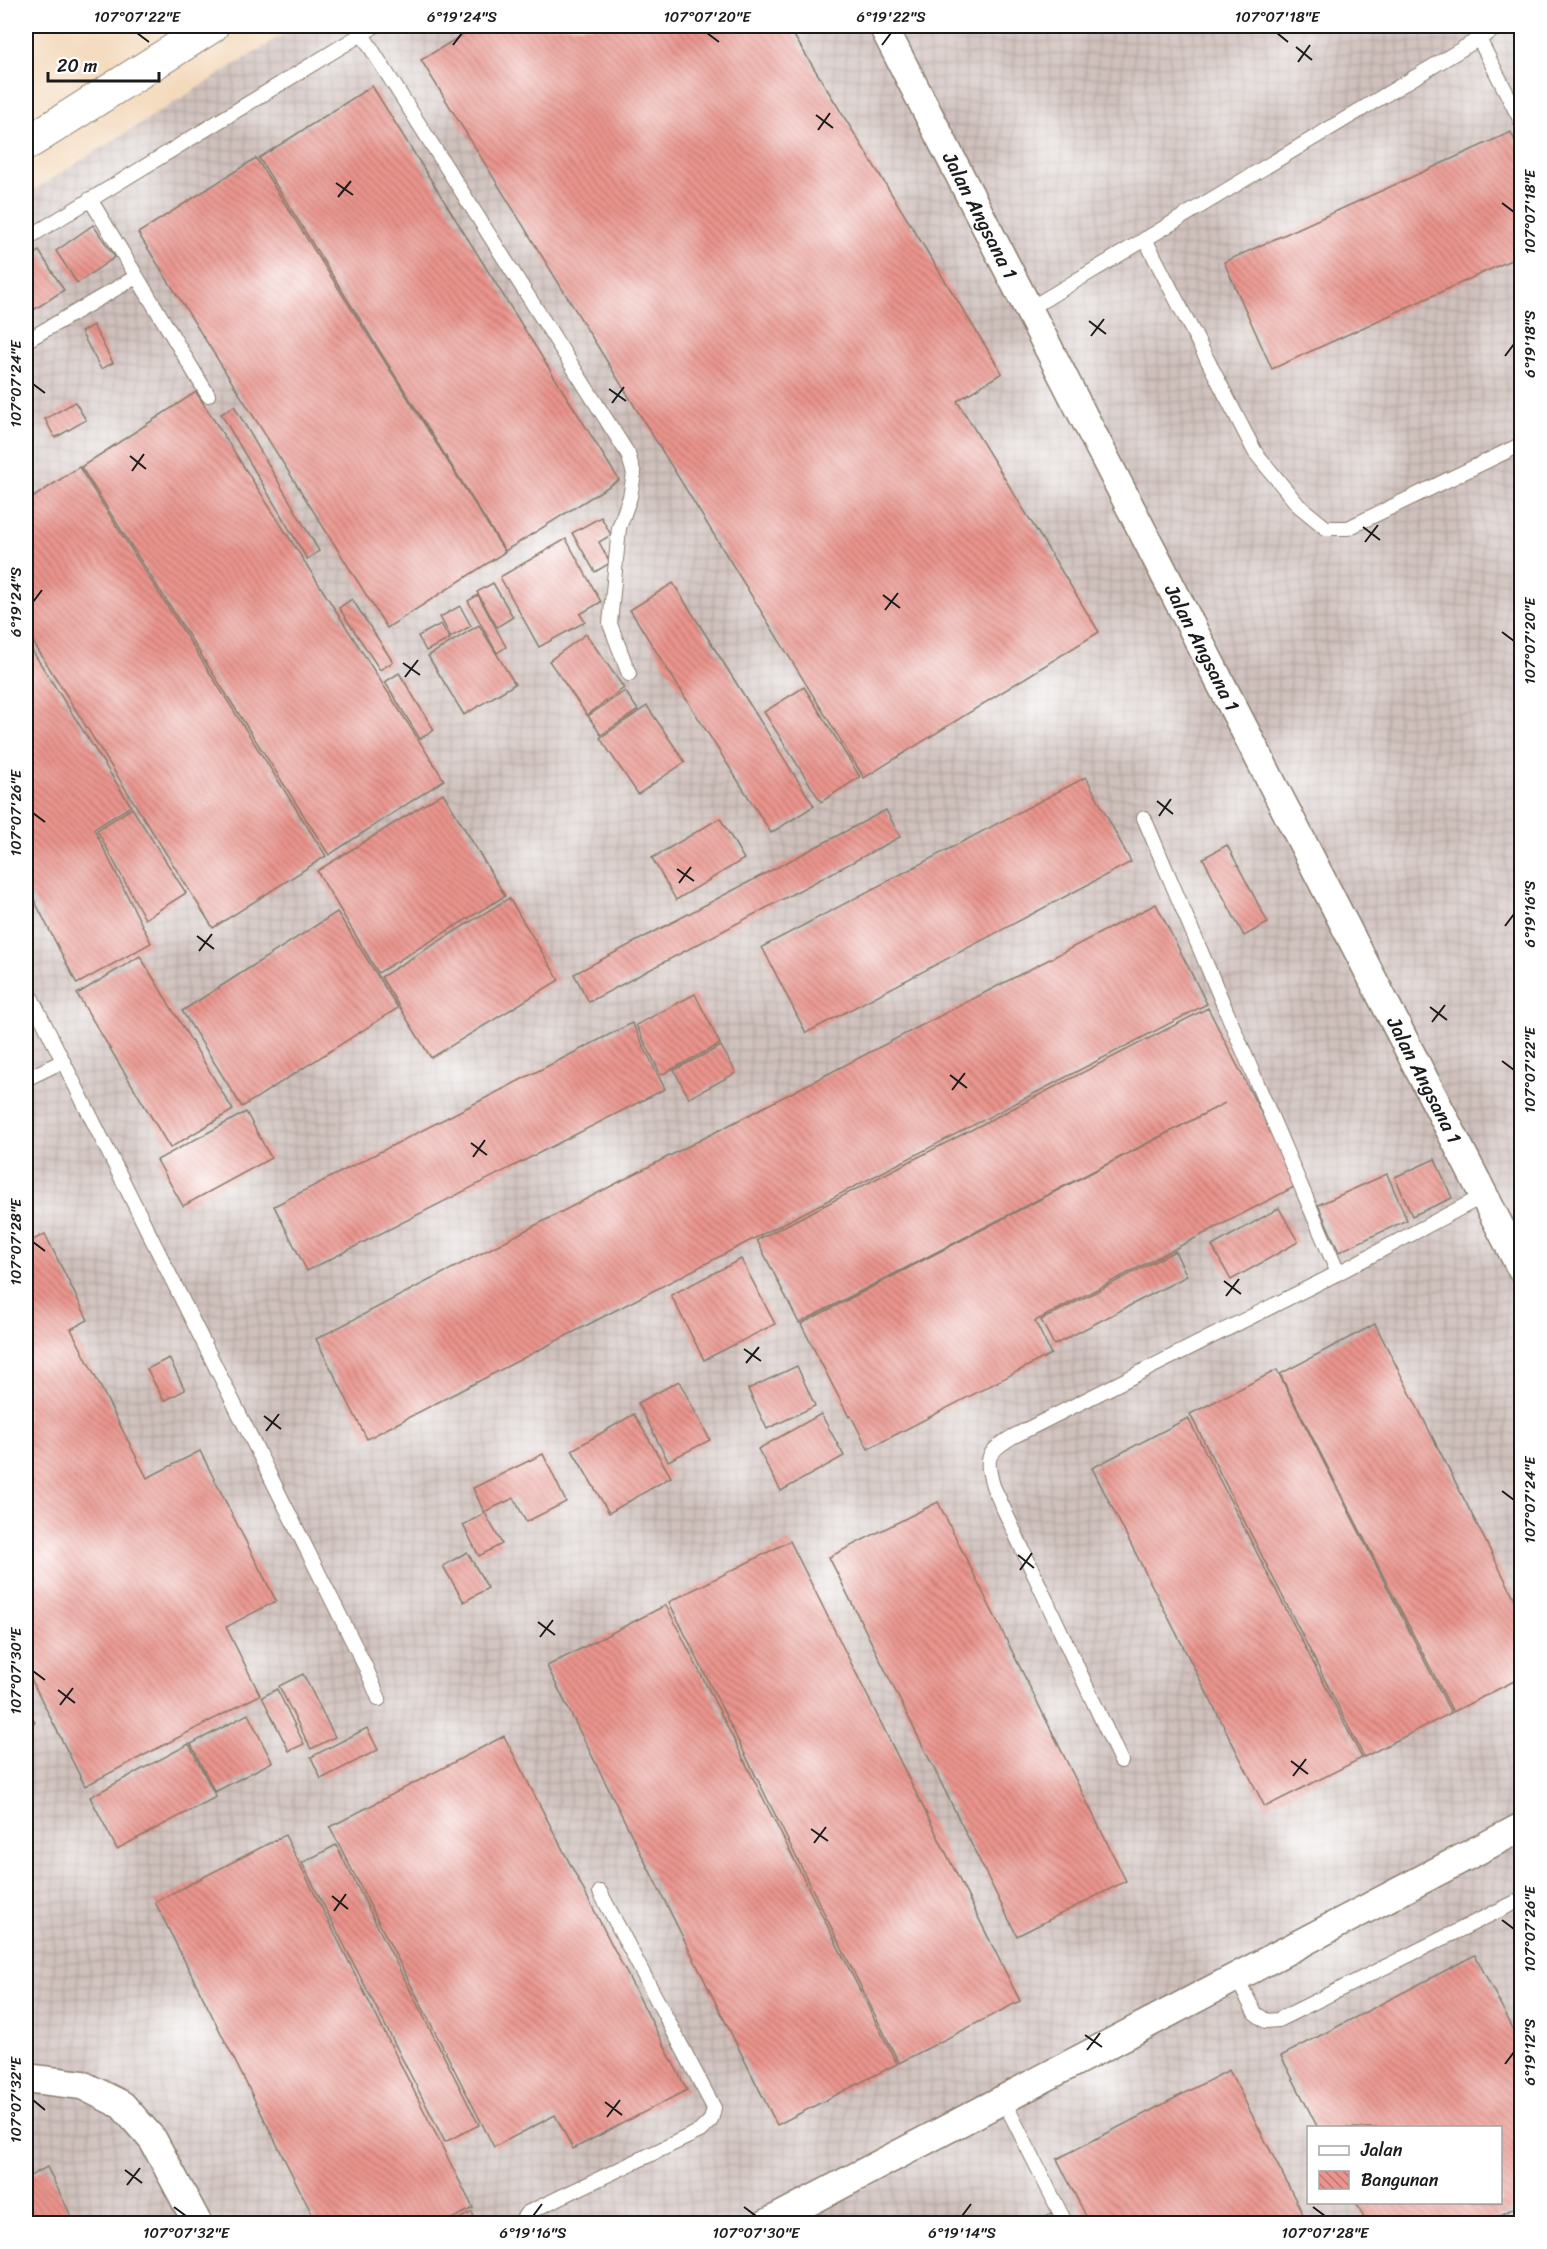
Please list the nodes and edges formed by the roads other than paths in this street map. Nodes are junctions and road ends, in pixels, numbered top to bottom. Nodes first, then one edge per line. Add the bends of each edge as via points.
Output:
1 (212, 26) edge
2 (375, 26) edge
3 (883, 26) edge
4 (1500, 26) edge
5 (362, 34) junction
6 (1479, 39) junction
7 (1521, 123) edge
8 (26, 144) edge
9 (90, 199) junction
10 (26, 239) edge
11 (1145, 239) junction
12 (136, 277) junction
13 (1029, 309) junction
14 (26, 341) edge
15 (208, 395) dead end
16 (1521, 444) edge
17 (628, 674) dead end
18 (1144, 818) dead end
19 (26, 987) edge
20 (62, 1062) junction
21 (26, 1079) edge
22 (1483, 1196) junction
23 (1521, 1270) edge
24 (1338, 1273) junction
25 (379, 1699) dead end
26 (1122, 1761) dead end
27 (1521, 1827) edge
28 (600, 1892) dead end
29 (1521, 1899) edge
30 (1236, 1977) junction
31 (26, 2078) edge
32 (1003, 2099) junction
33 (198, 2223) edge
34 (519, 2223) edge
35 (766, 2223) edge
36 (1066, 2223) edge

1 - 8 street
2 - 5 lane
3 - 13 street, Jalan Angsana 1
4 - 6 lane
5 - 9 lane
5 - 17 lane via 628,453 634,474 619,528 610,624
6 - 7 lane
6 - 11 lane
9 - 10 lane
9 - 12 lane
11 - 13 lane
11 - 16 lane via 1256,452 1298,505 1326,528 1348,528
12 - 14 lane
12 - 15 lane
13 - 22 street, Jalan Angsana 1
18 - 24 lane
19 - 20 lane
20 - 21 lane
20 - 25 lane
22 - 23 street, Jalan Angsana 1
22 - 24 lane
24 - 26 lane via 1012,1437 992,1453 987,1464 993,1486
27 - 30 street
28 - 34 lane via 714,2108 713,2115 700,2131 527,2213
29 - 30 lane via 1278,2020 1266,2021 1255,2013
30 - 32 street
31 - 33 street via 82,2085 122,2105 153,2140
32 - 35 street
32 - 36 lane

